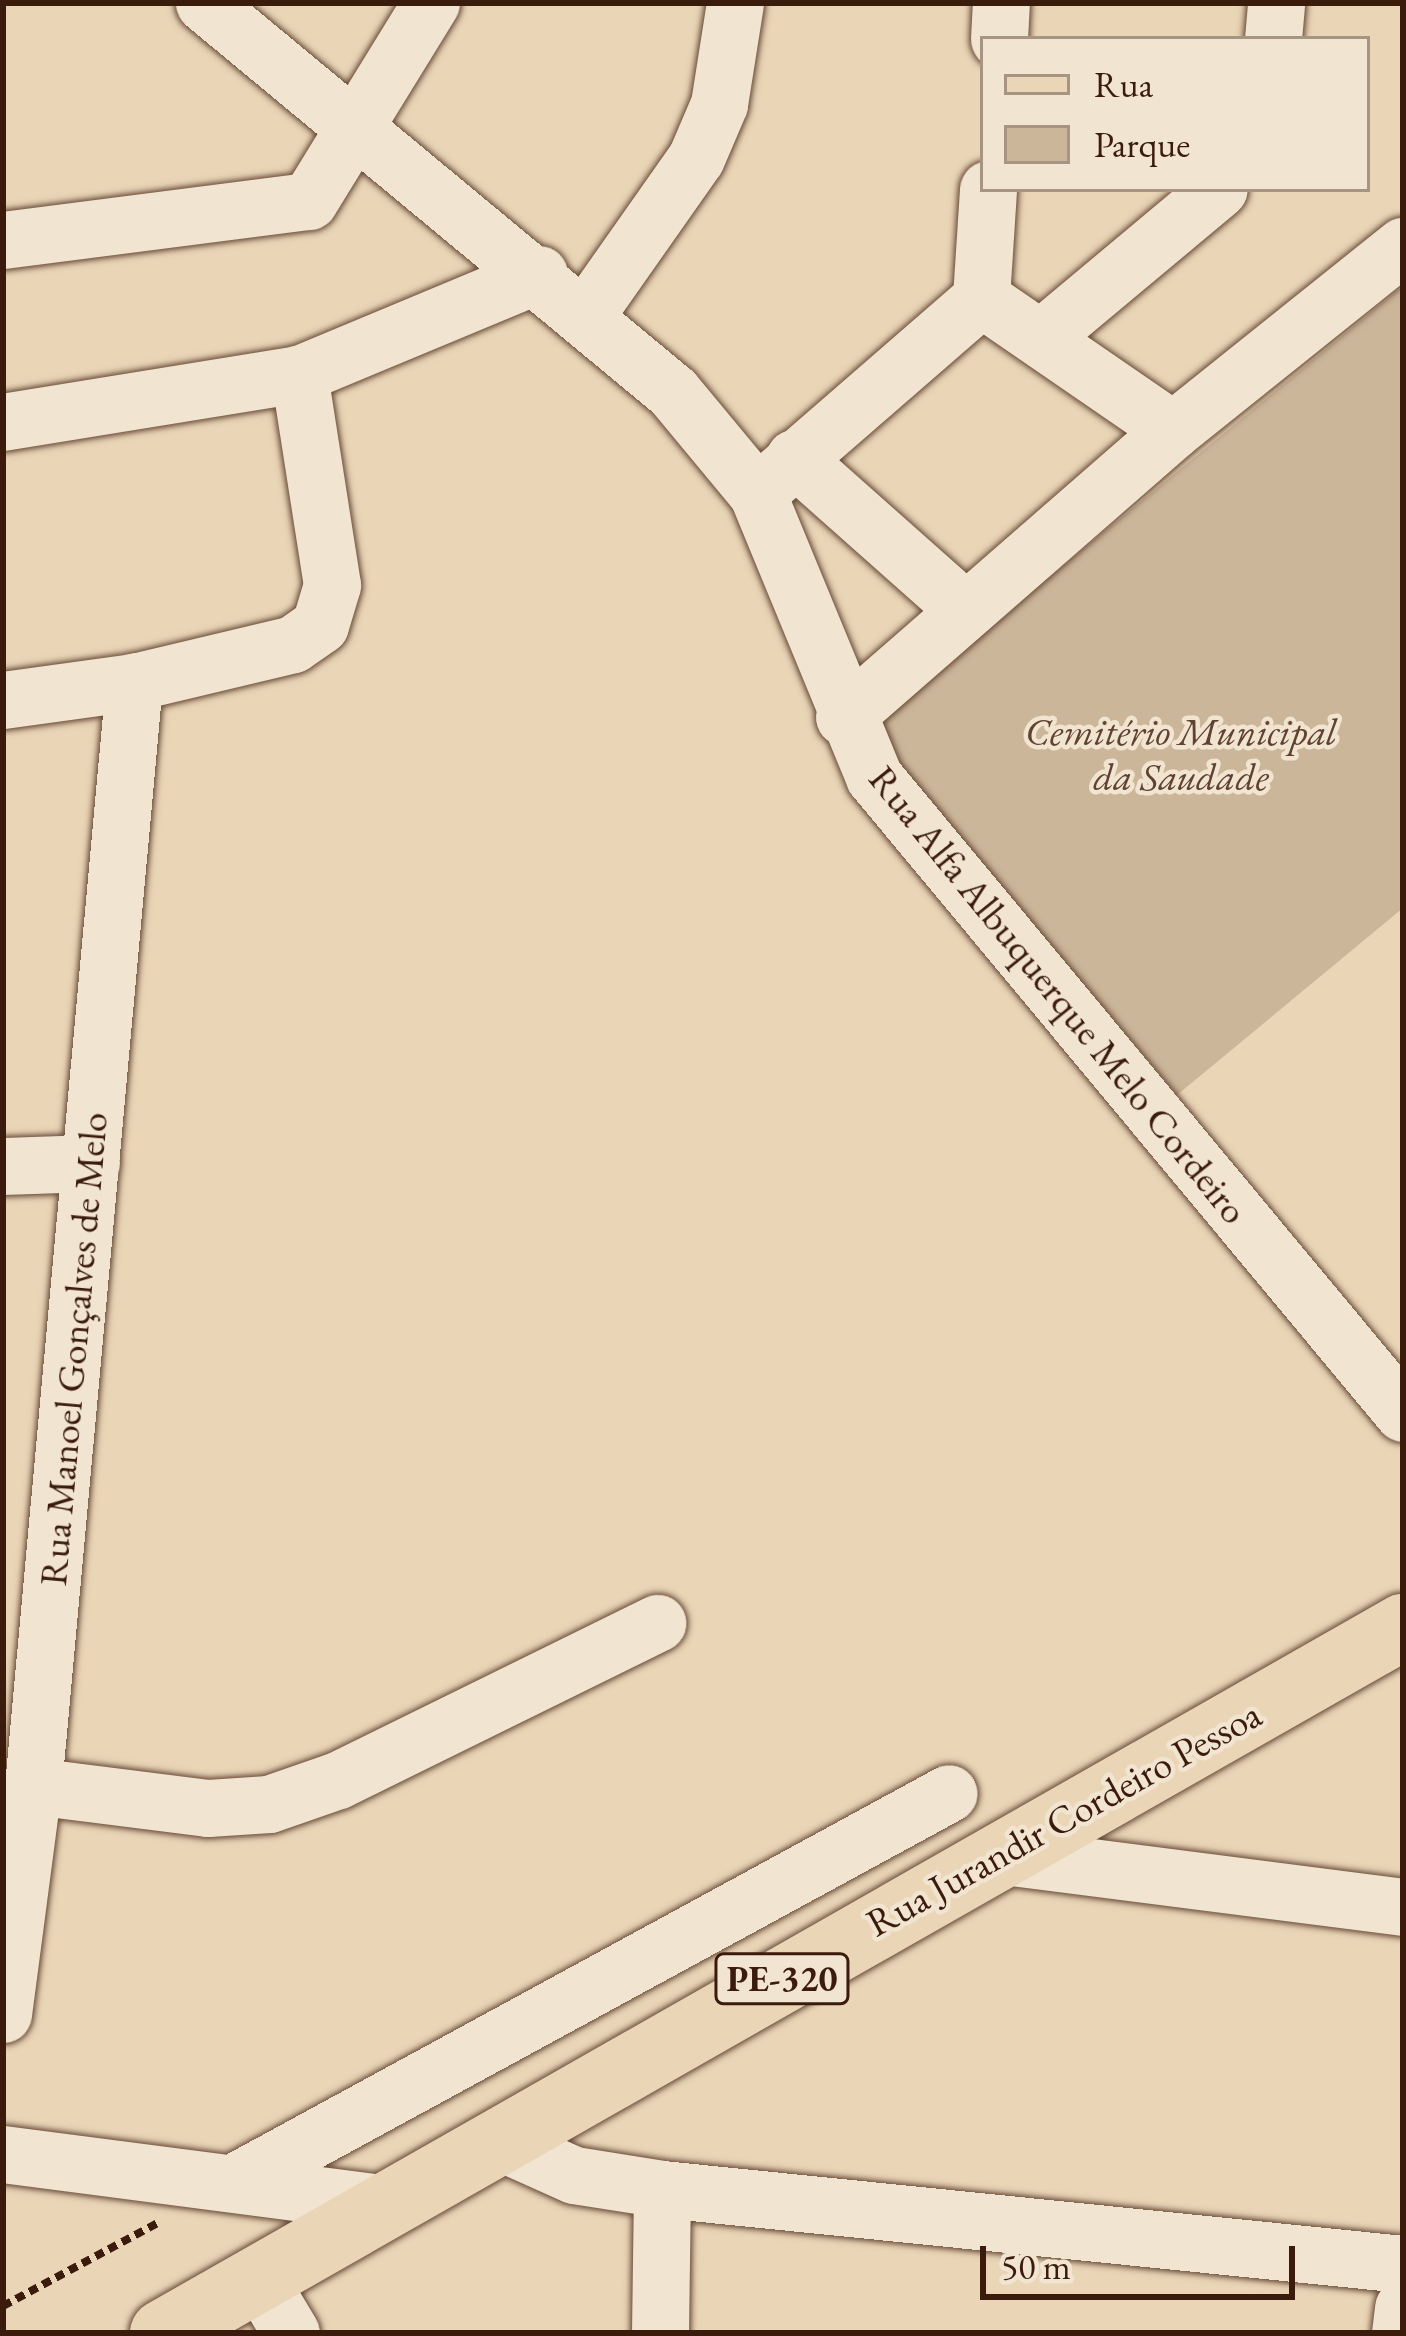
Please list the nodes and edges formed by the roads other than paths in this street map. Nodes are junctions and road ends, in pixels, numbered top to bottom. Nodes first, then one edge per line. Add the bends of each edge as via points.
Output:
1 (204, 3) edge
2 (430, 3) edge
3 (736, 3) edge
4 (1001, 3) edge
5 (1276, 3) edge
6 (999, 36) edge
7 (1273, 36) edge
8 (353, 126) junction
9 (988, 192) edge
10 (1215, 192) edge
11 (3, 240) edge
12 (1403, 246) edge
13 (538, 274) junction
14 (981, 298) junction
15 (586, 314) junction
16 (1042, 336) junction
17 (299, 374) junction
18 (3, 422) edge
19 (1172, 430) junction
20 (776, 476) junction
21 (964, 609) junction
22 (134, 682) junction
23 (3, 700) edge
24 (844, 717) junction
25 (91, 1162) junction
26 (3, 1166) edge
27 (1403, 1413) edge
28 (658, 1623) dead end
29 (1403, 1627) edge
30 (33, 1786) junction
31 (949, 1793) dead end
32 (998, 1855) junction
33 (1403, 1907) edge
34 (3, 2014) edge
35 (498, 2141) junction
36 (3, 2154) edge
37 (238, 2180) junction
38 (662, 2189) junction
39 (386, 2204) junction
40 (1403, 2264) edge
41 (1403, 2307) edge
42 (279, 2318) edge
43 (163, 2333) edge
44 (660, 2333) edge
45 (1400, 2333) edge

1 - 8 street, Rua Alfa Albuquerque Melo Cordeiro
2 - 8 street
3 - 15 street via 719,104 696,158
4 - 6 street
5 - 7 street
8 - 11 street via 309,201
8 - 13 street, Rua Alfa Albuquerque Melo Cordeiro
9 - 14 street
10 - 16 street
12 - 19 street
13 - 15 street, Rua Alfa Albuquerque Melo Cordeiro
13 - 17 street
14 - 16 street
14 - 20 street
15 - 20 street, Rua Alfa Albuquerque Melo Cordeiro
16 - 19 street
17 - 18 street
17 - 22 street via 332,585 320,625 293,644
19 - 21 street
20 - 21 street, Rua Alfa Albuquerque Melo Cordeiro
20 - 24 street, Rua Alfa Albuquerque Melo Cordeiro
21 - 24 street
22 - 23 street
22 - 25 street, Rua Manoel Gonçalves de Melo
24 - 27 street, Rua Alfa Albuquerque Melo Cordeiro via 874,777
25 - 26 street
25 - 30 street, Rua Manoel Gonçalves de Melo
28 - 30 street via 338,1780 269,1804 208,1808
29 - 32 main road, Rua Jurandir Cordeiro Pessoa / PE-320
30 - 34 street, Rua Manoel Gonçalves de Melo
31 - 37 street
32 - 33 street
32 - 35 main road, Rua Jurandir Cordeiro Pessoa / PE-320
35 - 38 street via 574,2175
35 - 39 main road, Rua Jurandir Cordeiro Pessoa / PE-320
36 - 37 street
37 - 39 street
38 - 40 street
38 - 44 street
39 - 42 main road, Rua Jurandir Cordeiro Pessoa / PE-320
41 - 45 street
42 - 43 main road, Rua Jurandir Cordeiro Pessoa / PE-320

